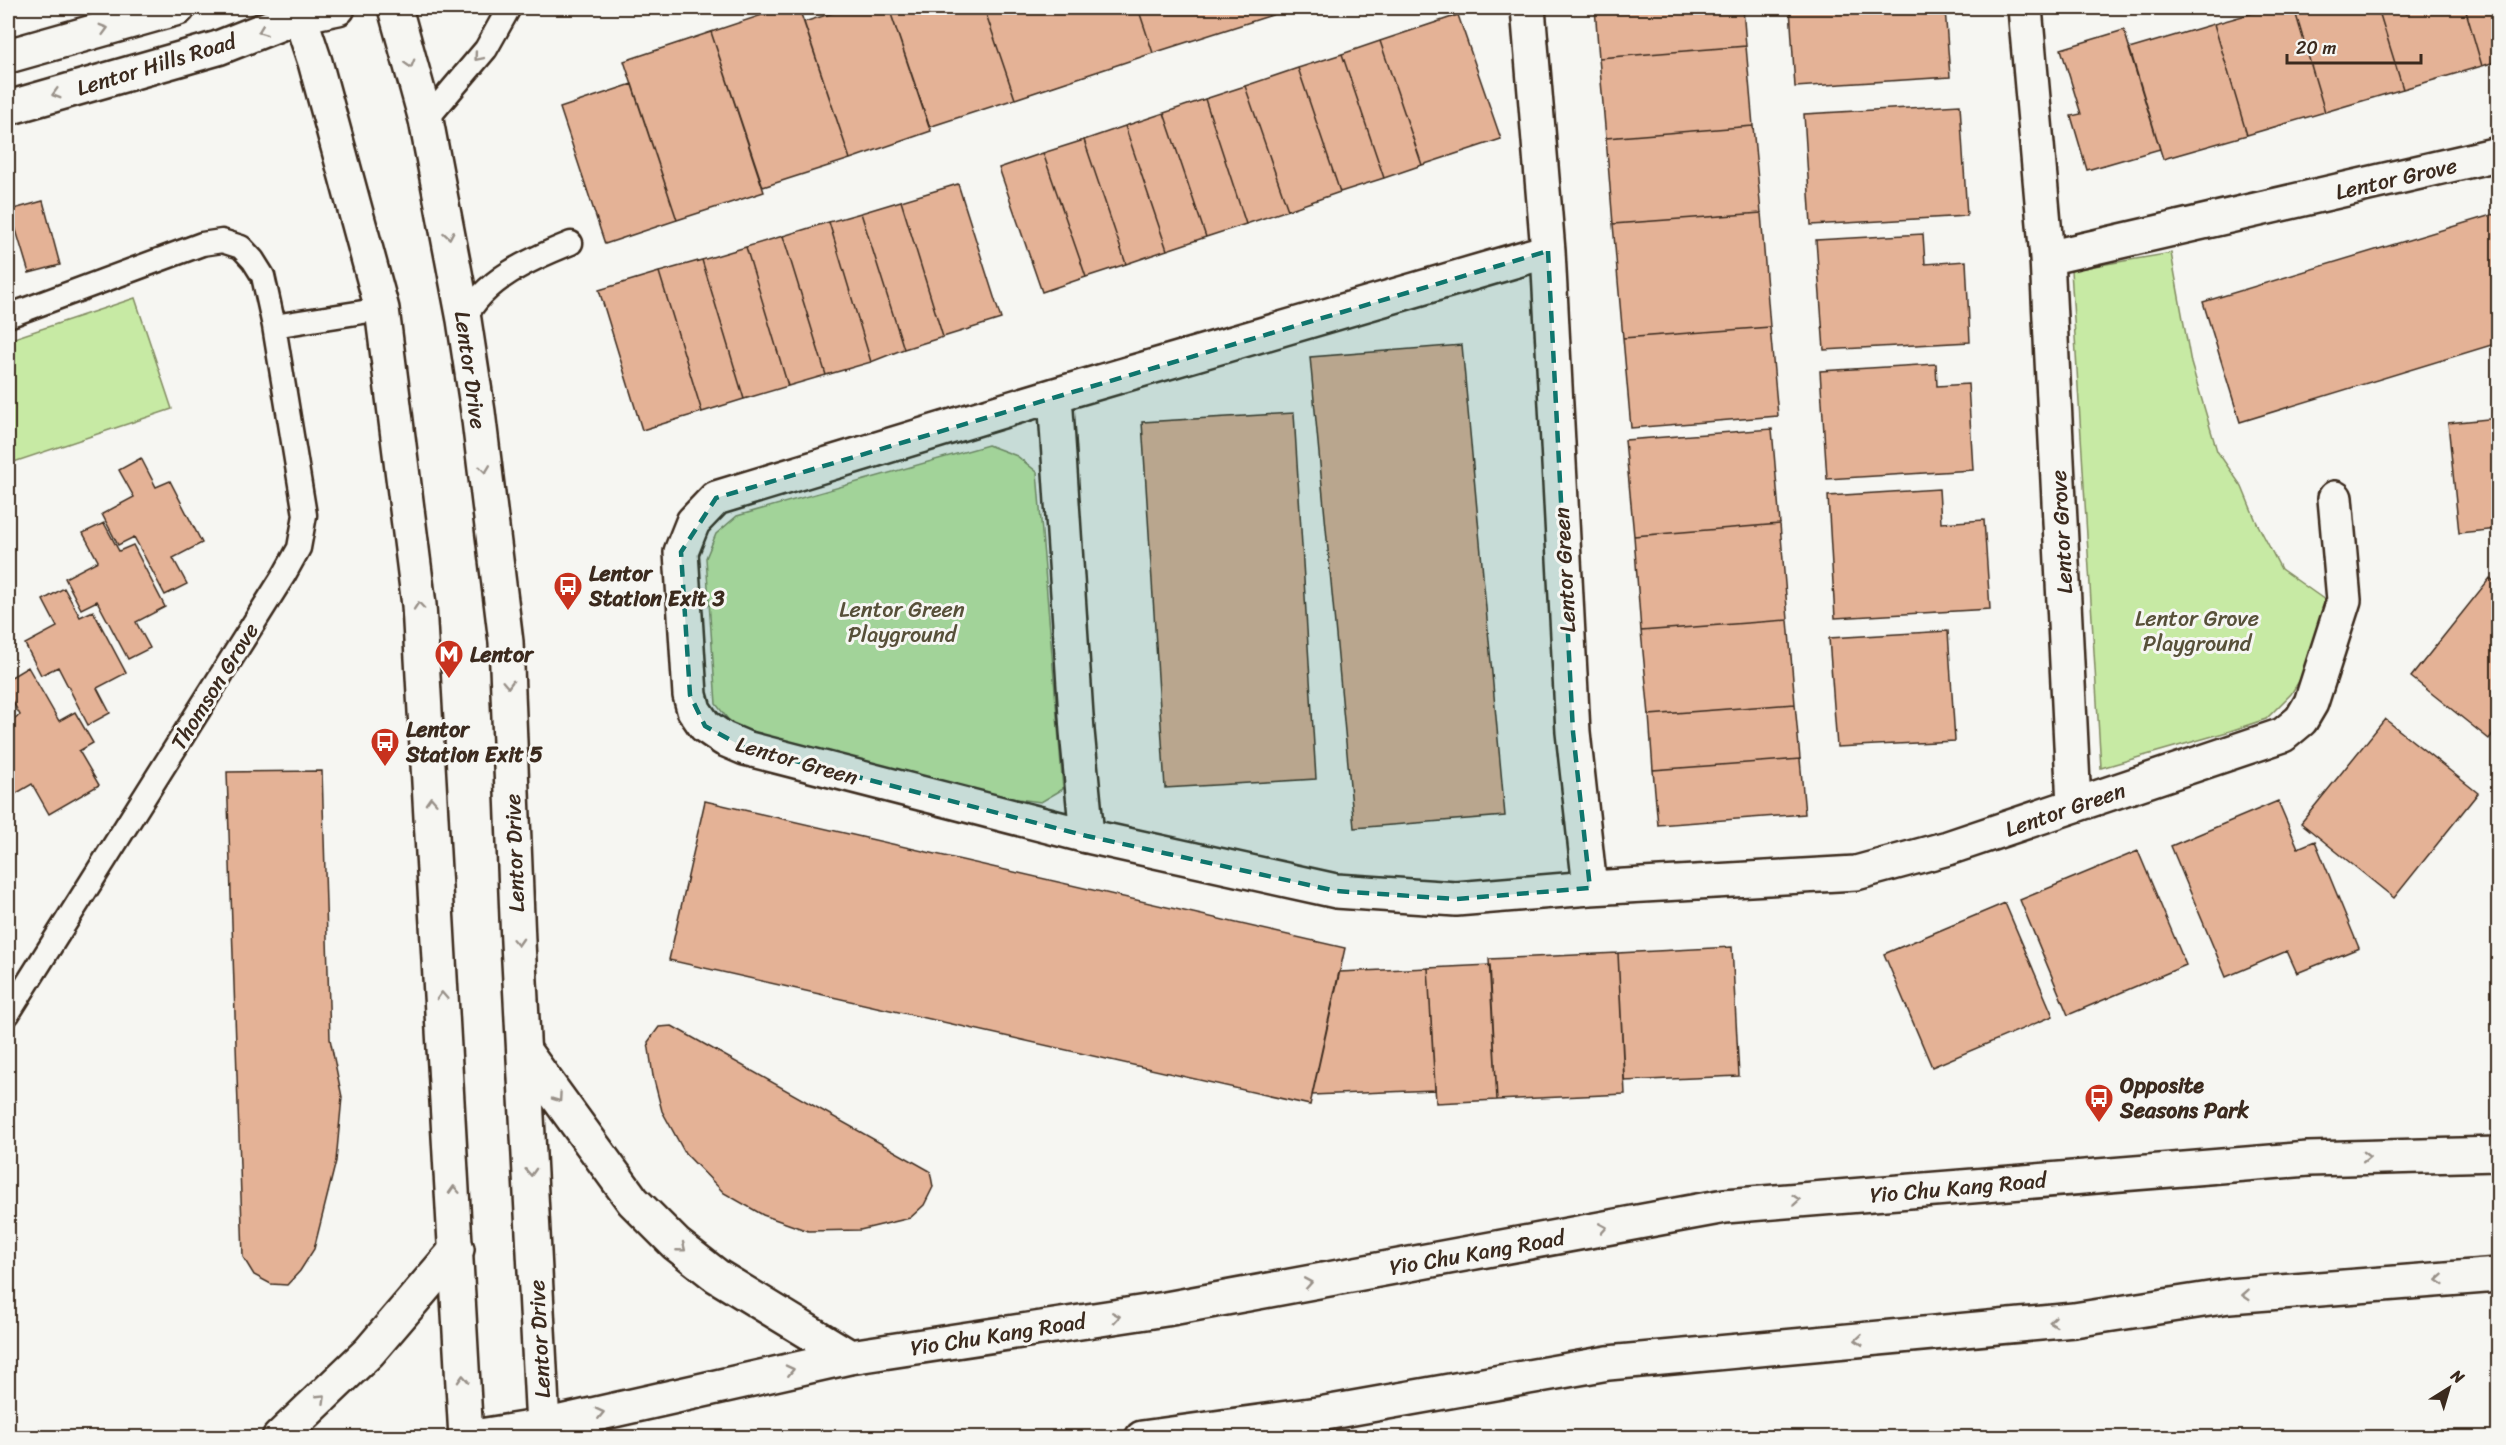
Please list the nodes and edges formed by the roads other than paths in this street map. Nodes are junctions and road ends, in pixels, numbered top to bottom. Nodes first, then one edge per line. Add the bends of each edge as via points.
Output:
1 (178, 8) edge
2 (338, 8) edge
3 (395, 8) edge
4 (508, 8) edge
5 (1528, 8) edge
6 (2025, 8) edge
7 (298, 12) edge
8 (8, 56) edge
9 (8, 108) edge
10 (426, 120) junction
11 (2499, 154) edge
12 (571, 243) dead end
13 (1548, 251) junction
14 (2048, 258) junction
15 (382, 309) junction
16 (8, 316) edge
17 (464, 320) junction
18 (274, 326) junction
19 (1055, 395) junction
20 (2335, 498) dead end
21 (2074, 806) junction
22 (1088, 836) junction
23 (1590, 888) junction
24 (8, 1014) edge
25 (524, 1051) junction
26 (2499, 1154) edge
27 (457, 1249) junction
28 (2499, 1275) edge
29 (850, 1357) junction
30 (543, 1426) junction
31 (279, 1437) edge
32 (467, 1437) edge
33 (1143, 1437) edge

8 -> 1 street
2 - 7 street, Lentor Hills Road
3 -> 10 street
4 -> 10 lane via 486,49
5 - 13 street, Lentor Green
6 - 14 street, Lentor Grove
7 -> 9 street, Lentor Hills Road via 218,48
7 - 15 street
10 -> 17 street, Lentor Drive
11 - 14 street, Lentor Grove
12 - 17 lane via 505,276 476,302
13 - 19 street, Lentor Green
13 - 23 street, Lentor Green via 1572,732
14 - 21 street, Lentor Grove
15 - 18 lane
27 -> 15 street via 419,605
16 - 18 lane, Thomson Grove via 202,244 222,241 241,248 263,276
17 -> 25 street, Lentor Drive via 506,642
18 - 24 lane, Thomson Grove via 305,515 299,548
19 - 22 street via 1077,731
19 - 22 street, Lentor Green via 716,498 693,522 681,552 688,670 694,710 705,726 745,748
20 - 21 street, Lentor Green via 2344,600 2311,703 2301,720 2283,735
21 - 23 street, Lentor Green via 1948,848 1856,873
22 - 23 street, Lentor Green via 1336,891 1456,899
25 -> 29 street via 633,1201 676,1244 717,1276
25 -> 30 street, Lentor Drive
29 -> 26 street, Yio Chu Kang Road via 1166,1309 1725,1206 2308,1159
31 -> 27 street via 369,1352
32 -> 27 street
28 -> 33 street via 2229,1296 2074,1320 1608,1363 1324,1413
30 -> 29 street, Yio Chu Kang Road
30 - 32 street, Yio Chu Kang Road

